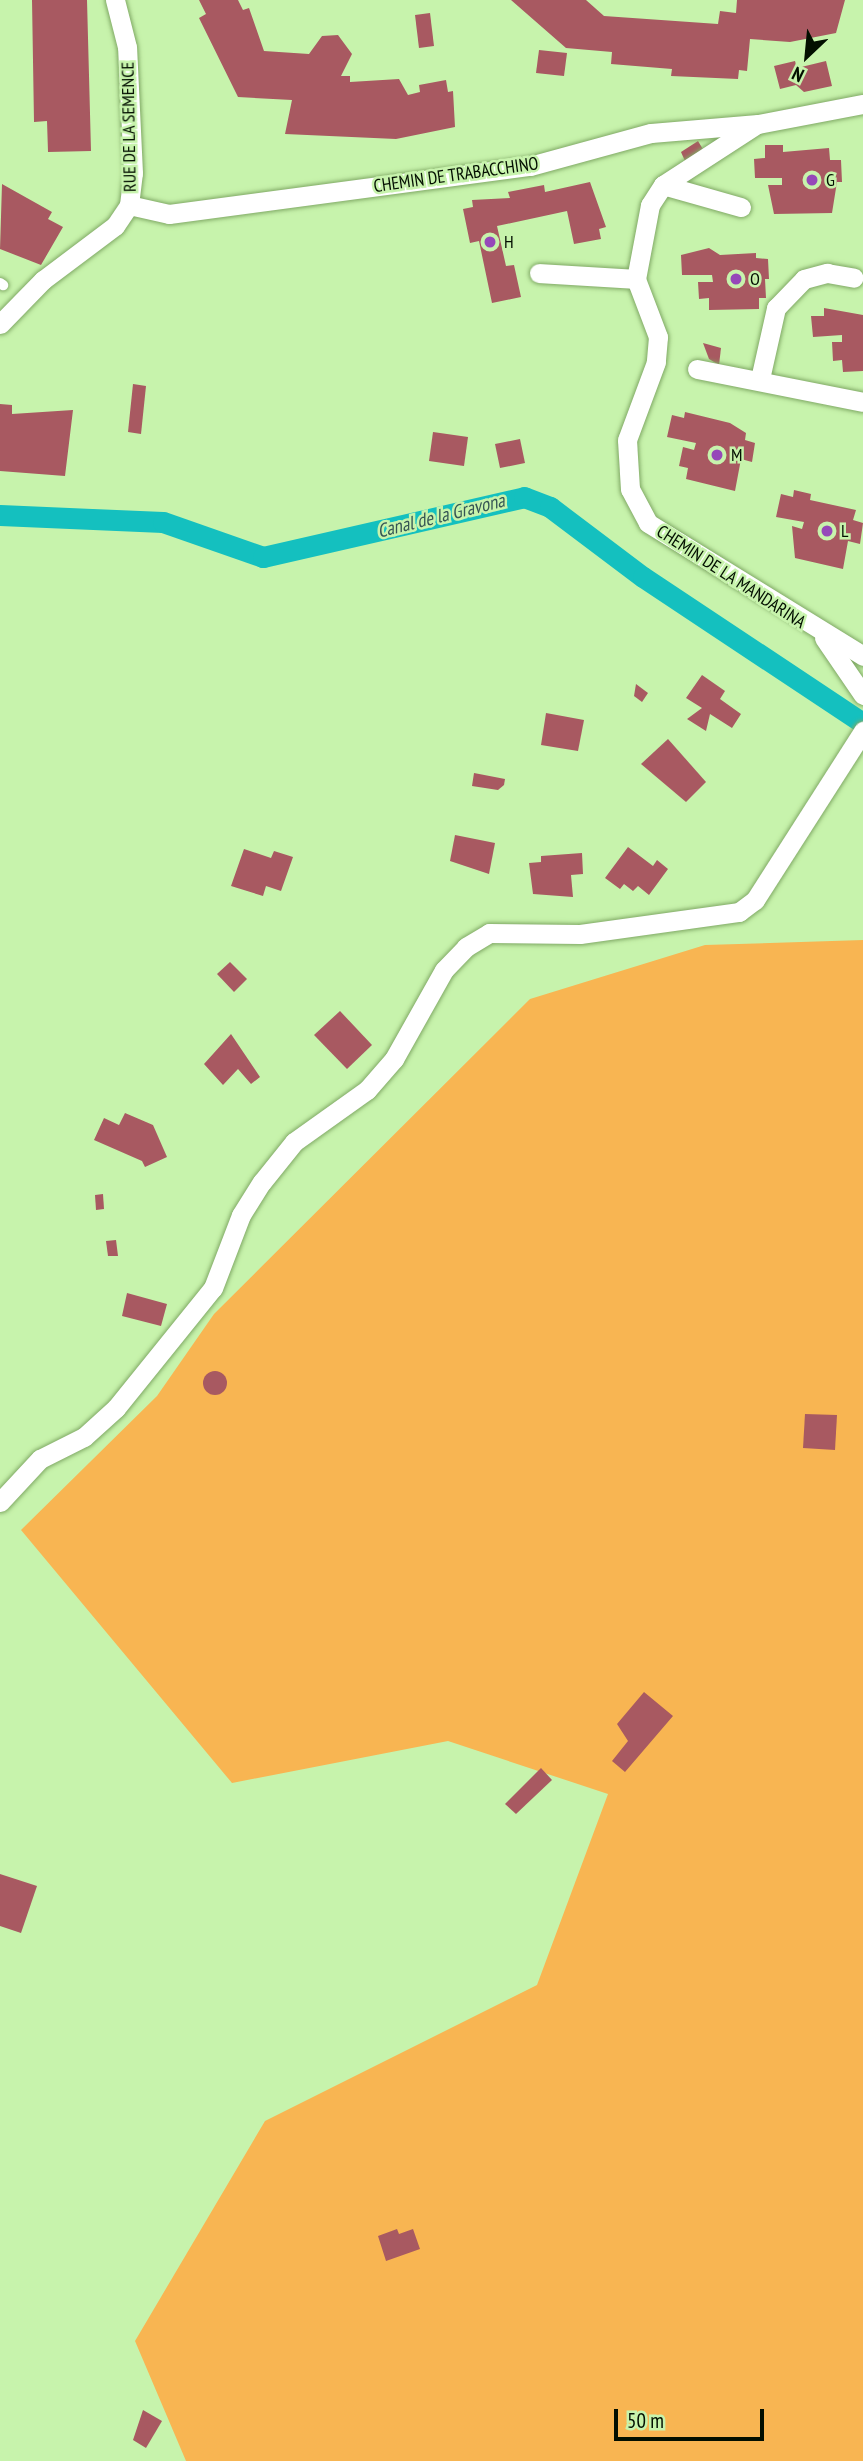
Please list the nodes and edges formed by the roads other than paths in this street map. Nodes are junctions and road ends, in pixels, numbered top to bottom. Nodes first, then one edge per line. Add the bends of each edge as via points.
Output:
1 (115, 0) edge
2 (863, 104) edge
3 (758, 124) junction
4 (663, 185) junction
5 (129, 205) junction
6 (741, 207) dead end
7 (539, 273) dead end
8 (854, 278) dead end
9 (636, 279) junction
10 (0, 324) edge
11 (697, 369) dead end
12 (760, 379) junction
13 (863, 402) edge
14 (822, 636) junction
15 (863, 656) edge
16 (863, 695) edge
17 (856, 738) edge
18 (0, 1502) edge

1 - 5 street, RUE DE LA SEMENCE via 127,47 133,173
2 - 3 street, CHEMIN DE TRABACCHINO
3 - 4 street
3 - 5 street, CHEMIN DE TRABACCHINO via 650,134 530,166 169,214
4 - 6 street
4 - 9 street via 650,205
5 - 10 street, RUE DE LA SEMENCE via 115,226 43,280
7 - 9 street
8 - 12 street via 827,273 804,279 776,308
9 - 14 street, CHEMIN DE LA MANDARINA via 658,337 656,362 627,440 629,489 648,523
11 - 12 street
12 - 13 street
14 - 15 street, CHEMIN DE LA MANDARINA
14 - 16 street, CHEMIN DE LA MANDARINA
17 - 18 street via 755,900 739,912 580,934 489,933 466,947 444,970 394,1059 367,1090 294,1142 262,1182 241,1216 213,1288 116,1408 84,1437 40,1460

